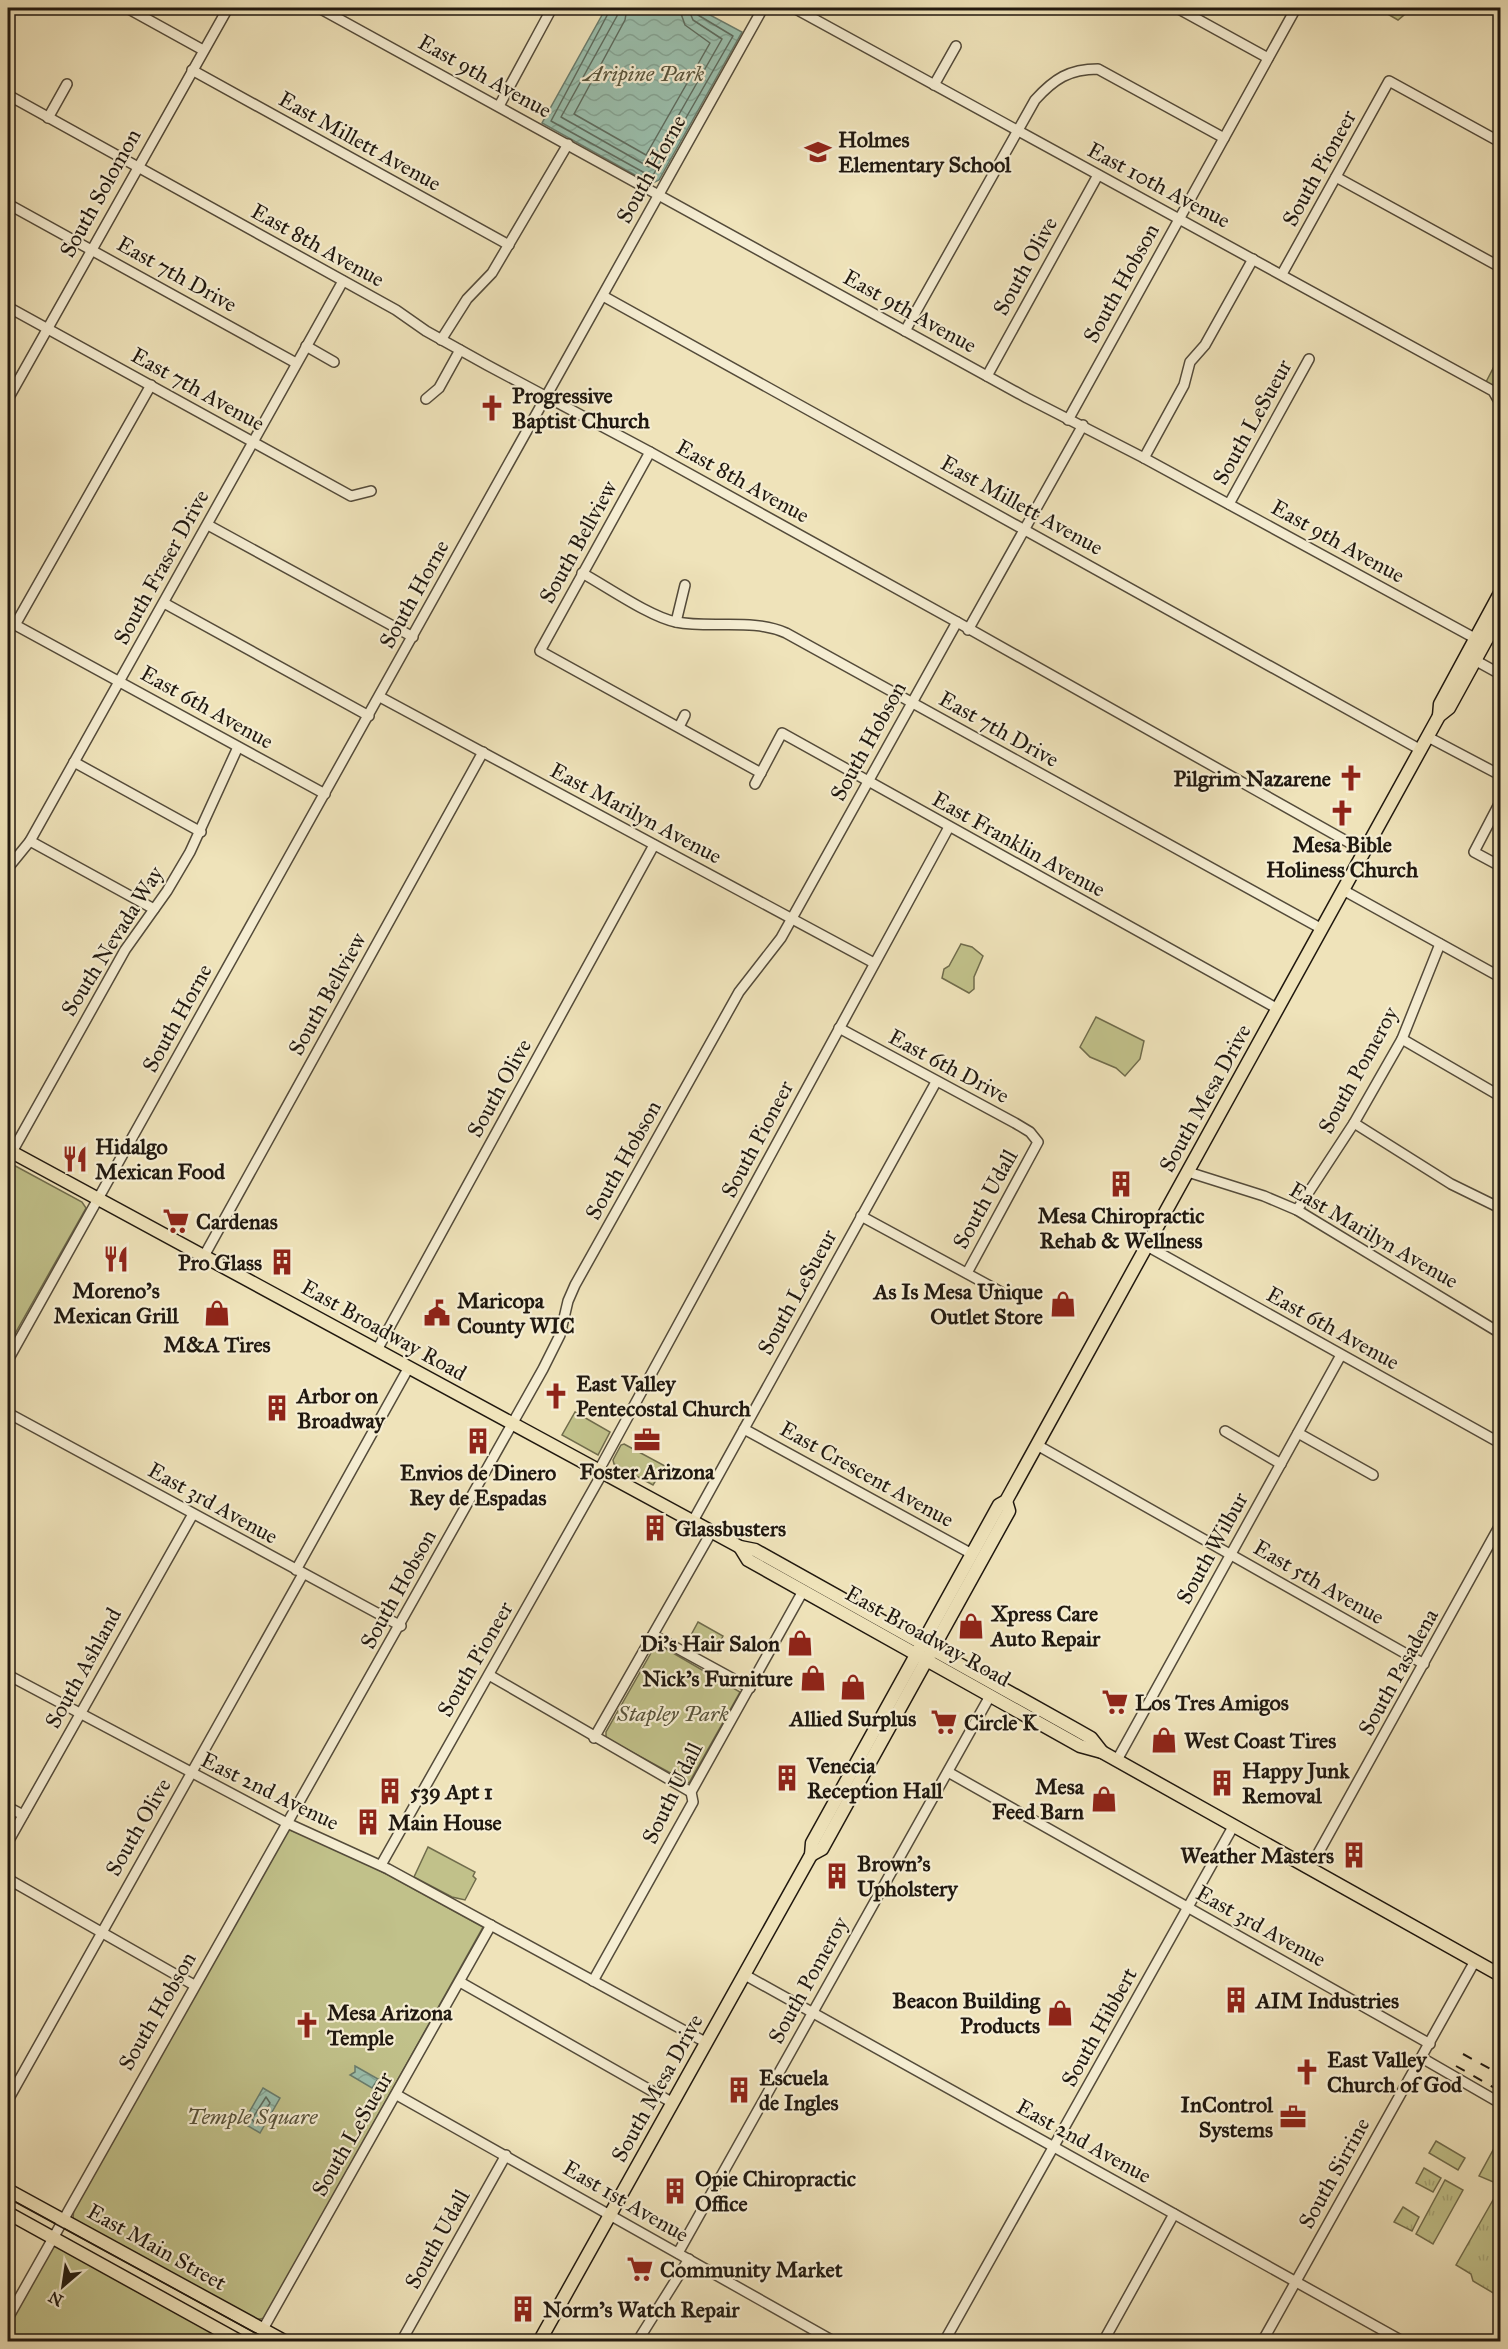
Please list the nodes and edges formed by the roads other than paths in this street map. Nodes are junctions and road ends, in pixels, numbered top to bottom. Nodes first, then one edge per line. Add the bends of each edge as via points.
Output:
1 (127, 8) edge
2 (228, 8) edge
3 (320, 8) edge
4 (552, 8) edge
5 (764, 8) edge
6 (794, 8) edge
7 (1177, 8) edge
8 (1296, 8) edge
9 (956, 46) dead end
10 (203, 50) junction
11 (1269, 58) junction
12 (192, 70) junction
13 (67, 84) dead end
14 (934, 85) junction
15 (8, 95) edge
16 (499, 106) junction
17 (48, 118) junction
18 (1017, 131) junction
19 (1224, 138) junction
20 (1500, 142) edge
21 (568, 144) junction
22 (137, 168) junction
23 (1098, 175) junction
24 (1336, 177) junction
25 (659, 194) junction
26 (8, 204) edge
27 (1179, 219) junction
28 (509, 245) junction
29 (92, 249) junction
30 (1253, 259) junction
31 (1500, 267) edge
32 (1282, 274) junction
33 (343, 281) junction
34 (603, 296) junction
35 (8, 307) edge
36 (47, 329) junction
37 (905, 331) junction
38 (441, 340) junction
39 (306, 346) junction
40 (460, 350) junction
41 (1309, 359) dead end
42 (334, 362) dead end
43 (296, 363) junction
44 (987, 376) junction
45 (151, 385) junction
46 (547, 396) junction
47 (8, 399) edge
48 (426, 399) dead end
49 (1500, 403) edge
50 (1068, 420) junction
51 (1083, 425) junction
52 (252, 442) junction
53 (650, 452) junction
54 (1144, 458) junction
55 (371, 491) dead end
56 (1229, 504) junction
57 (208, 525) junction
58 (1025, 530) junction
59 (582, 573) junction
60 (685, 585) dead end
61 (1500, 593) edge
62 (164, 603) junction
63 (1500, 615) edge
64 (676, 622) junction
65 (957, 622) junction
66 (11, 625) edge
67 (968, 630) junction
68 (413, 637) junction
69 (1480, 641) junction
70 (1471, 658) junction
71 (1500, 674) edge
72 (119, 681) junction
73 (380, 697) junction
74 (912, 702) junction
75 (685, 715) dead end
76 (369, 716) junction
77 (679, 727) junction
78 (1428, 737) junction
79 (238, 747) junction
80 (1421, 750) junction
81 (483, 752) junction
82 (74, 762) junction
83 (761, 773) junction
84 (1500, 775) edge
85 (868, 782) junction
86 (755, 784) dead end
87 (325, 794) junction
88 (1500, 802) edge
89 (949, 827) junction
90 (201, 832) junction
91 (30, 841) junction
92 (654, 845) junction
93 (1364, 851) junction
94 (1500, 866) edge
95 (8, 868) edge
96 (1343, 890) junction
97 (154, 909) junction
98 (792, 919) junction
99 (1322, 929) junction
100 (1440, 944) junction
101 (874, 963) junction
102 (1500, 977) edge
103 (1278, 1009) junction
104 (839, 1028) junction
105 (1402, 1039) junction
106 (936, 1082) junction
107 (1500, 1096) edge
108 (1354, 1124) junction
109 (1038, 1142) joint
110 (10, 1151) edge
111 (1188, 1172) junction
112 (98, 1199) junction
113 (1500, 1208) edge
114 (1297, 1210) junction
115 (861, 1216) junction
116 (1147, 1246) junction
117 (204, 1256) junction
118 (967, 1274) junction
119 (1001, 1292) dead end
120 (1500, 1333) edge
121 (377, 1350) junction
122 (1341, 1354) junction
123 (8, 1360) edge
124 (409, 1367) junction
125 (8, 1413) edge
126 (512, 1424) junction
127 (744, 1429) junction
128 (1225, 1431) dead end
129 (1298, 1433) junction
130 (1500, 1443) edge
131 (1037, 1445) junction
132 (1281, 1464) junction
133 (601, 1471) junction
134 (1373, 1474) dead end
135 (1006, 1501) junction
136 (193, 1514) junction
137 (693, 1521) junction
138 (1500, 1525) edge
139 (712, 1531) junction
140 (740, 1547) junction
141 (972, 1554) junction
142 (1231, 1555) junction
143 (300, 1572) junction
144 (803, 1591) junction
145 (401, 1626) junction
146 (653, 1635) junction
147 (925, 1651) junction
148 (1424, 1664) junction
149 (8, 1675) edge
150 (489, 1676) junction
151 (750, 1688) junction
152 (990, 1696) junction
153 (80, 1714) junction
154 (594, 1738) junction
155 (1102, 1752) junction
156 (1117, 1760) junction
157 (948, 1772) junction
158 (190, 1773) junction
159 (691, 1792) junction
160 (8, 1807) edge
161 (23, 1815) junction
162 (287, 1823) junction
163 (1234, 1825) junction
164 (8, 1842) edge
165 (381, 1865) junction
166 (1310, 1868) junction
167 (8, 1879) edge
168 (1188, 1908) junction
169 (491, 1925) junction
170 (101, 1932) junction
171 (1476, 1961) junction
172 (745, 1975) junction
173 (1500, 1975) edge
174 (593, 1981) junction
175 (460, 1982) junction
176 (194, 1985) junction
177 (813, 2013) junction
178 (707, 2043) junction
179 (1430, 2044) junction
180 (1422, 2058) junction
181 (397, 2095) junction
182 (8, 2100) edge
183 (673, 2103) junction
184 (1500, 2103) edge
185 (1054, 2147) junction
186 (506, 2156) junction
187 (8, 2190) edge
188 (8, 2213) edge
189 (611, 2214) junction
190 (1174, 2214) junction
191 (57, 2228) junction
192 (678, 2253) junction
193 (689, 2259) junction
194 (1296, 2281) junction
195 (8, 2318) edge
196 (263, 2329) junction
197 (242, 2342) edge
198 (286, 2342) edge
199 (401, 2342) edge
200 (539, 2342) edge
201 (637, 2342) edge
202 (835, 2342) edge
203 (944, 2342) edge
204 (1103, 2342) edge
205 (1262, 2342) edge
206 (1404, 2342) edge

1 - 10 street
2 - 10 street, South Solomon
3 - 16 street, East 9th Avenue
4 - 16 street
5 - 25 street, South Horne
6 - 14 street, East 10th Avenue
7 - 11 street
8 - 11 street, South Hobson
9 - 14 street
10 - 12 street, South Solomon
11 - 19 street, South Hobson
12 - 22 street, South Solomon
12 - 28 street, East Millett Avenue
13 - 17 street
14 - 18 street, East 10th Avenue
15 - 17 street, East 8th Avenue
16 - 21 street, East 9th Avenue
17 - 22 street, East 8th Avenue
18 - 19 street via 1049,84 1064,74 1098,69
18 - 23 street, East 10th Avenue
18 - 37 street
19 - 27 street, South Hobson
20 - 24 street, South Pioneer via 1389,81
21 - 25 street, East 9th Avenue
21 - 28 street
22 - 29 street, South Solomon
22 - 33 street, East 8th Avenue
23 - 27 street, East 10th Avenue
23 - 44 street, South Olive
24 - 31 street
24 - 32 street, South Pioneer
25 - 34 street, South Horne
25 - 37 street, East 9th Avenue
26 - 29 street, East 7th Drive
27 - 30 street, East 10th Avenue
27 - 50 street, South Hobson
28 - 38 street
29 - 36 street, South Solomon
29 - 43 street, East 7th Drive
30 - 32 street, East 10th Avenue
30 - 54 street via 1205,345 1190,362 1184,385
32 - 49 street, East 10th Avenue via 1493,391
33 - 38 street, East 8th Avenue
33 - 39 street, South Fraser Drive
34 - 46 street, South Horne
34 - 58 street, East Millett Avenue
35 - 36 street, East 7th Avenue
36 - 45 street, East 7th Avenue
36 - 47 street, South Solomon
37 - 44 street, East 9th Avenue
38 - 40 street, East 8th Avenue
39 - 42 street
39 - 43 street, South Fraser Drive
40 - 46 street, East 8th Avenue
40 - 48 street via 439,388
41 - 56 street, South LeSueur
43 - 52 street, South Fraser Drive
44 - 50 street, East 9th Avenue
45 - 52 street, East 7th Avenue
45 - 66 street
46 - 53 street, East 8th Avenue
46 - 68 street, South Horne
50 - 51 street, East 9th Avenue
51 - 54 street, East 9th Avenue
51 - 58 street
52 - 55 street, East 7th Avenue via 351,496
52 - 57 street, South Fraser Drive
53 - 59 street, South Bellview
53 - 65 street, East 8th Avenue
54 - 56 street, East 9th Avenue
56 - 69 street, East 9th Avenue
57 - 62 street, South Fraser Drive
57 - 68 street
58 - 67 street
58 - 80 street, East Millett Avenue
59 - 64 street, East 7th Drive
59 - 77 street, South Bellview via 540,651
60 - 64 street
61 - 69 main road, South Mesa Drive
62 - 72 street, South Fraser Drive
62 - 76 street
63 - 69 main road, South Mesa Drive
64 - 74 street, East 7th Drive via 775,628
65 - 67 street, East 8th Avenue
65 - 74 street, South Hobson
66 - 72 street, East 6th Avenue
67 - 93 street, East 8th Avenue
68 - 73 street, South Horne
69 - 70 main road, South Mesa Drive
70 - 71 street
70 - 78 main road, South Mesa Drive via 1440,704 1439,716
72 - 79 street, East 6th Avenue
72 - 82 street, South Fraser Drive
73 - 76 street, South Horne
73 - 81 street, East Marilyn Avenue
74 - 85 street, South Hobson
74 - 99 street, East 7th Drive
75 - 77 street
76 - 87 street, South Horne
77 - 83 street
78 - 80 main road, South Mesa Drive
78 - 84 street
79 - 87 street, East 6th Avenue
79 - 90 street, South Nevada Way
80 - 93 main road, South Mesa Drive
81 - 92 street, East Marilyn Avenue
81 - 117 street, South Bellview
82 - 90 street
82 - 91 street, South Fraser Drive
83 - 85 street, East Franklin Avenue via 782,734
83 - 86 street, East Franklin Avenue
85 - 89 street, East Franklin Avenue
85 - 98 street, South Hobson
87 - 112 street, South Horne
88 - 94 street via 1474,852
89 - 101 street, South Pioneer
89 - 103 street, East Franklin Avenue
90 - 97 street, South Nevada Way
91 - 95 street, South Fraser Drive
91 - 97 street
92 - 98 street, East Marilyn Avenue
92 - 121 street, South Olive
93 - 96 main road, South Mesa Drive
96 - 99 main road, South Mesa Drive
96 - 100 street
97 - 110 street, South Nevada Way via 125,950
98 - 101 street, East Marilyn Avenue
98 - 126 street, South Hobson via 740,990 588,1261 571,1292 553,1350
99 - 103 main road, South Mesa Drive
100 - 102 street
100 - 105 street, South Pomeroy
101 - 104 street, South Pioneer
103 - 111 main road, South Mesa Drive
104 - 106 street, East 6th Drive
104 - 133 street, South Pioneer
105 - 107 street
105 - 108 street, South Pomeroy
106 - 109 street, East 6th Drive via 1023,1128
106 - 115 street, South LeSueur
108 - 113 street via 1451,1184
108 - 114 street, South Pomeroy
109 - 118 street, South Udall
110 - 112 main road, East Broadway Road
111 - 114 street, East Marilyn Avenue
111 - 116 main road, South Mesa Drive
112 - 117 main road, East Broadway Road
112 - 123 street, South Horne
114 - 120 street, East Marilyn Avenue
115 - 118 street
115 - 127 street, South LeSueur
116 - 122 street, East 6th Avenue
116 - 131 main road, South Mesa Drive
117 - 121 main road, East Broadway Road
118 - 119 street
121 - 124 main road, East Broadway Road
122 - 129 street, South Wilbur
122 - 130 street, East 6th Avenue
124 - 126 main road, East Broadway Road
124 - 143 street, South Olive
125 - 136 street, East 3rd Avenue
126 - 133 main road, East Broadway Road
126 - 145 street, South Hobson
127 - 137 street, South LeSueur
127 - 141 street, East Crescent Avenue
128 - 132 street
129 - 132 street, South Wilbur
129 - 134 street
131 - 135 main road, South Mesa Drive
131 - 142 street, East 5th Avenue
132 - 142 street, South Wilbur
133 - 137 main road, East Broadway Road
133 - 150 street, South Pioneer
135 - 141 main road, South Mesa Drive via 999,1505
135 - 147 main road, South Mesa Drive via 1009,1511
136 - 143 street, East 3rd Avenue
136 - 153 street, South Ashland
137 - 139 main road, East Broadway Road
138 - 148 street, South Pasadena
139 - 140 main road, East Broadway Road
139 - 146 street
140 - 144 main road, East Broadway Road via 748,1560
140 - 147 main road, East Broadway Road via 755,1550
141 - 147 main road, South Mesa Drive
142 - 148 street, East 5th Avenue
142 - 156 street, South Wilbur
143 - 145 street, East 3rd Avenue
143 - 158 street, South Olive
144 - 147 main road, East Broadway Road
144 - 151 street, South Udall
145 - 162 street, South Hobson
146 - 151 street
146 - 154 street
147 - 152 main road, East Broadway Road
147 - 155 main road, East Broadway Road via 1090,1738
147 - 172 main road, South Mesa Drive via 812,1843 811,1855
148 - 166 street, South Pasadena
149 - 153 street, East 2nd Avenue
150 - 154 street via 570,1720
150 - 165 street, South Pioneer
151 - 159 street, South Udall
152 - 155 main road, East Broadway Road via 1080,1746
152 - 157 street, South Pomeroy
153 - 158 street, East 2nd Avenue
153 - 161 street, South Ashland
154 - 159 street
155 - 156 main road, East Broadway Road
156 - 163 main road, East Broadway Road
157 - 168 street, East 3rd Avenue
157 - 177 street, South Pomeroy
158 - 162 street, East 2nd Avenue
158 - 170 street, South Olive
159 - 174 street, South Udall via 693,1802
160 - 161 street
161 - 164 street, South Ashland
162 - 165 street, East 2nd Avenue
162 - 176 street, South Hobson
163 - 166 main road, East Broadway Road
163 - 168 street, South Hibbert
165 - 169 street, East 2nd Avenue
166 - 171 main road, East Broadway Road
167 - 170 street
168 - 179 street, East 3rd Avenue
168 - 185 street, South Hibbert
169 - 174 street, East 2nd Avenue
169 - 175 street, South LeSueur
170 - 176 street
170 - 182 street, South Olive
171 - 173 main road, East Broadway Road
171 - 179 street, South Sirrine
172 - 177 street, East 2nd Avenue
172 - 178 main road, South Mesa Drive
174 - 178 street, East 2nd Avenue
175 - 181 street, South LeSueur
175 - 183 street
176 - 191 street, South Hobson
177 - 185 street, East 2nd Avenue
177 - 192 street, South Pomeroy
178 - 183 main road, South Mesa Drive
179 - 180 street, South Sirrine
180 - 184 street
180 - 194 street, South Sirrine
181 - 186 street, East 1st Avenue
181 - 196 street, South LeSueur
183 - 189 main road, South Mesa Drive
185 - 190 street, East 2nd Avenue
185 - 203 street, South Hibbert
186 - 189 street, East 1st Avenue
186 - 199 street, South Udall
187 - 191 main road, East Main Street
188 - 191 main road, East Main Street
189 - 192 street, East 1st Avenue
189 - 200 main road, South Mesa Drive
190 - 194 street, East 2nd Avenue
190 - 204 street
191 - 195 street, South Hobson
191 - 196 main road, East Main Street
191 - 197 main road, East Main Street
192 - 193 street, East 1st Avenue
193 - 201 street
193 - 202 street, East 1st Avenue
194 - 205 street, South Sirrine
194 - 206 street, East 2nd Avenue
196 - 198 main road, East Main Street

